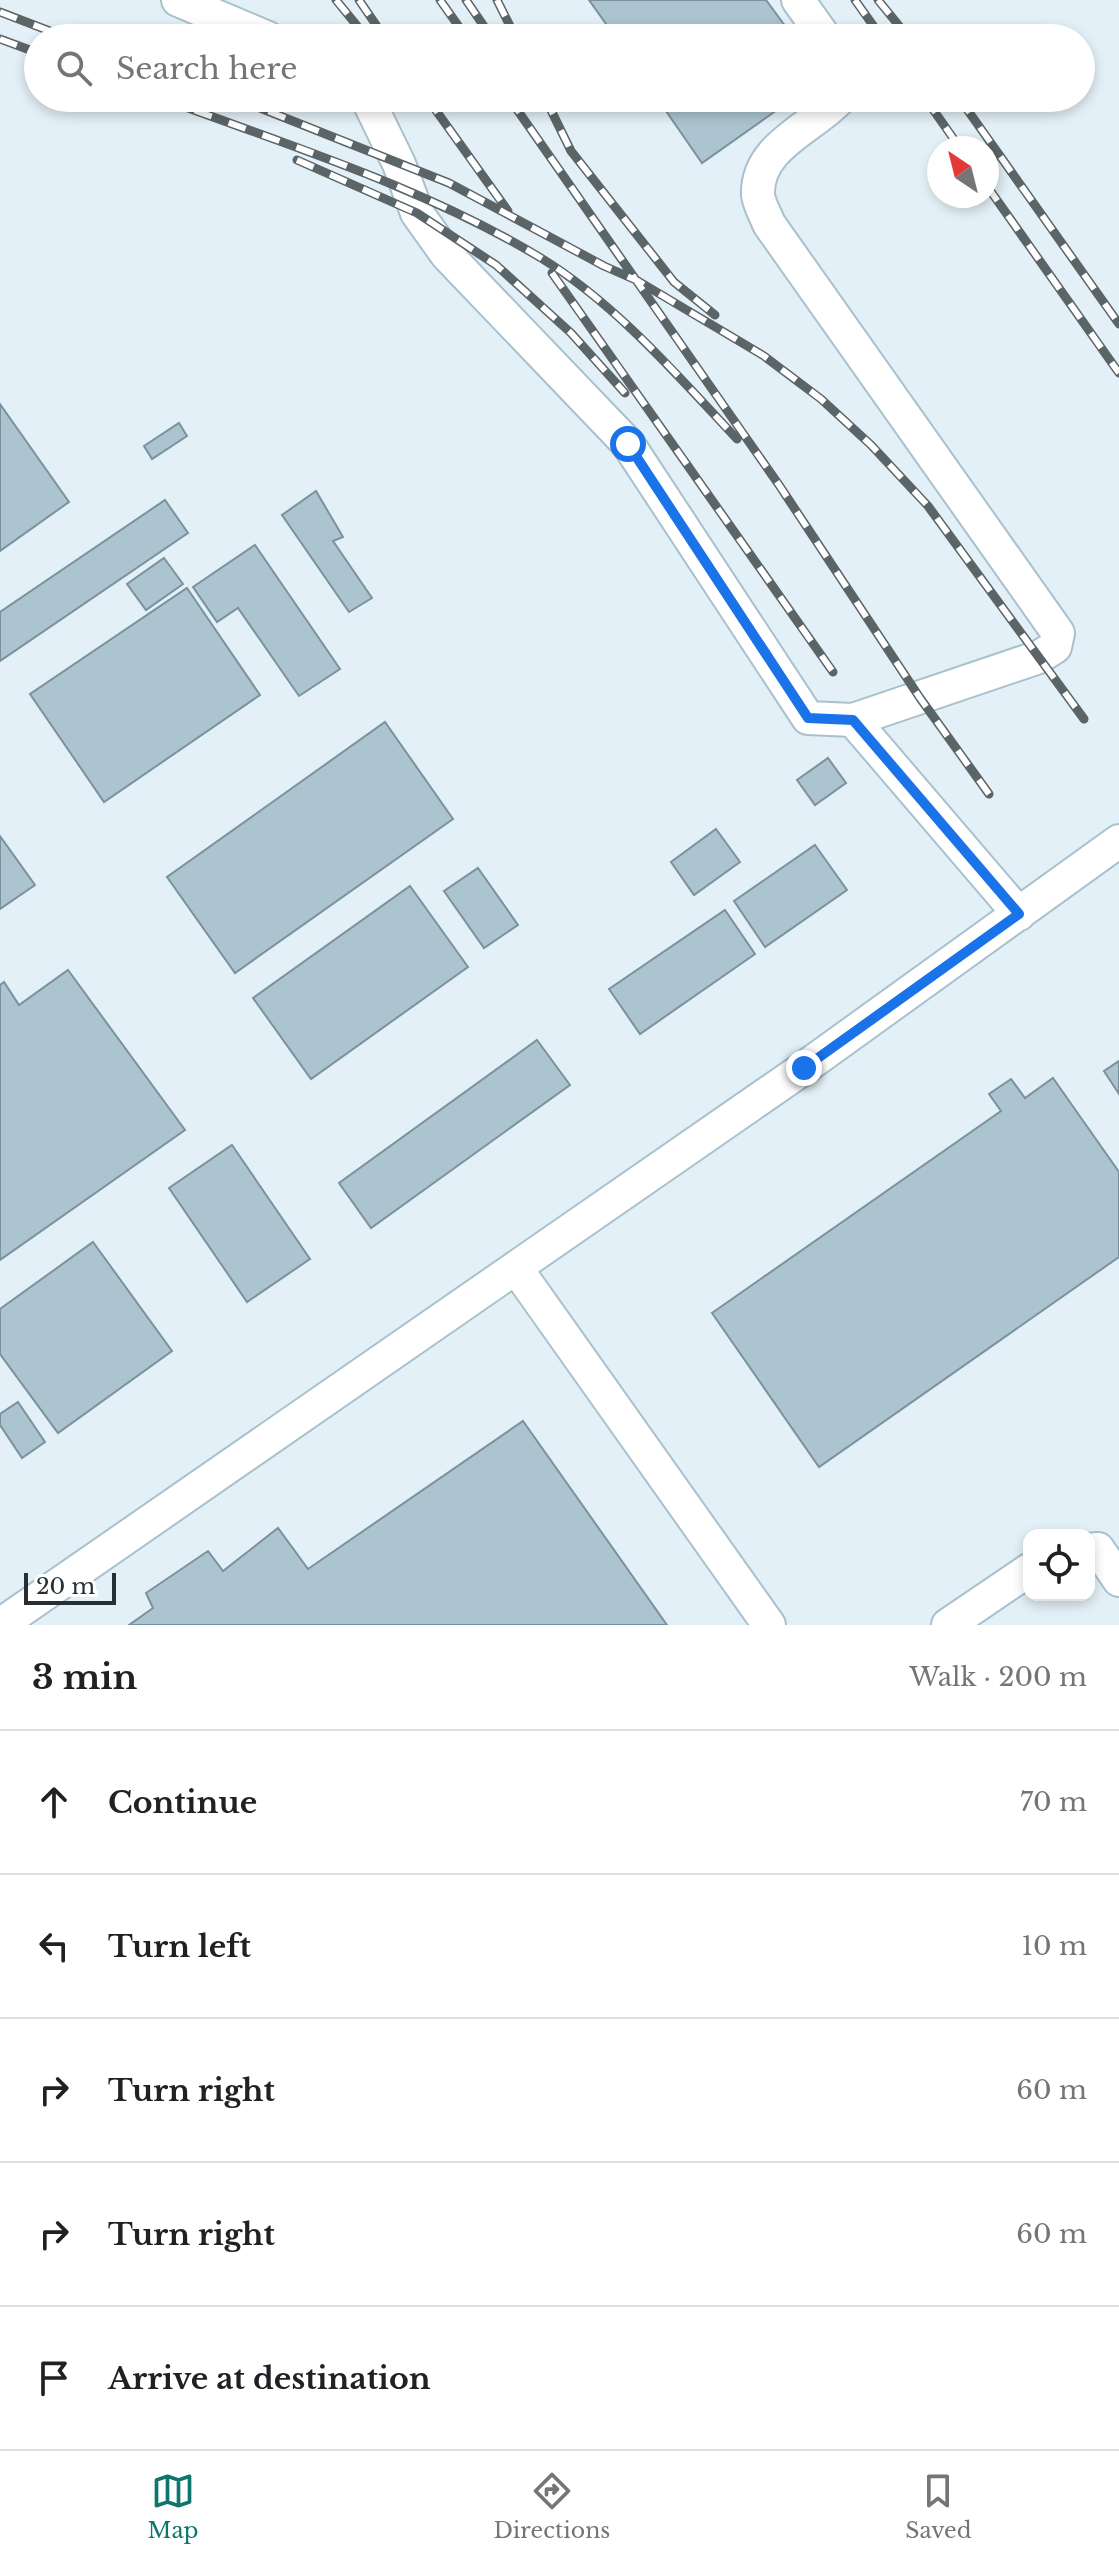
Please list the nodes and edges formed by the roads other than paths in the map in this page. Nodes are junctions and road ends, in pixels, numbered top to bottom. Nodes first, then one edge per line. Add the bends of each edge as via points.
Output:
1 (178, 0) edge
2 (798, 0) edge
3 (235, 24) edge
4 (815, 24) edge
5 (374, 112) edge
6 (823, 112) edge
7 (853, 720) junction
8 (1119, 841) edge
9 (1019, 914) junction
10 (516, 1268) junction
11 (1095, 1549) edge
12 (1023, 1574) edge
13 (1119, 1580) edge
14 (0, 1625) edge
15 (769, 1625) edge
16 (948, 1625) edge

1 - 3 lane
2 - 4 lane
5 - 7 lane via 417,213 447,255 628,444 808,718
6 - 7 lane via 768,158 758,196 769,224 1058,633 1055,647 1039,657
7 - 9 lane
8 - 9 lane
9 - 10 lane
10 - 14 lane
10 - 15 lane
11 - 13 lane
12 - 16 lane

